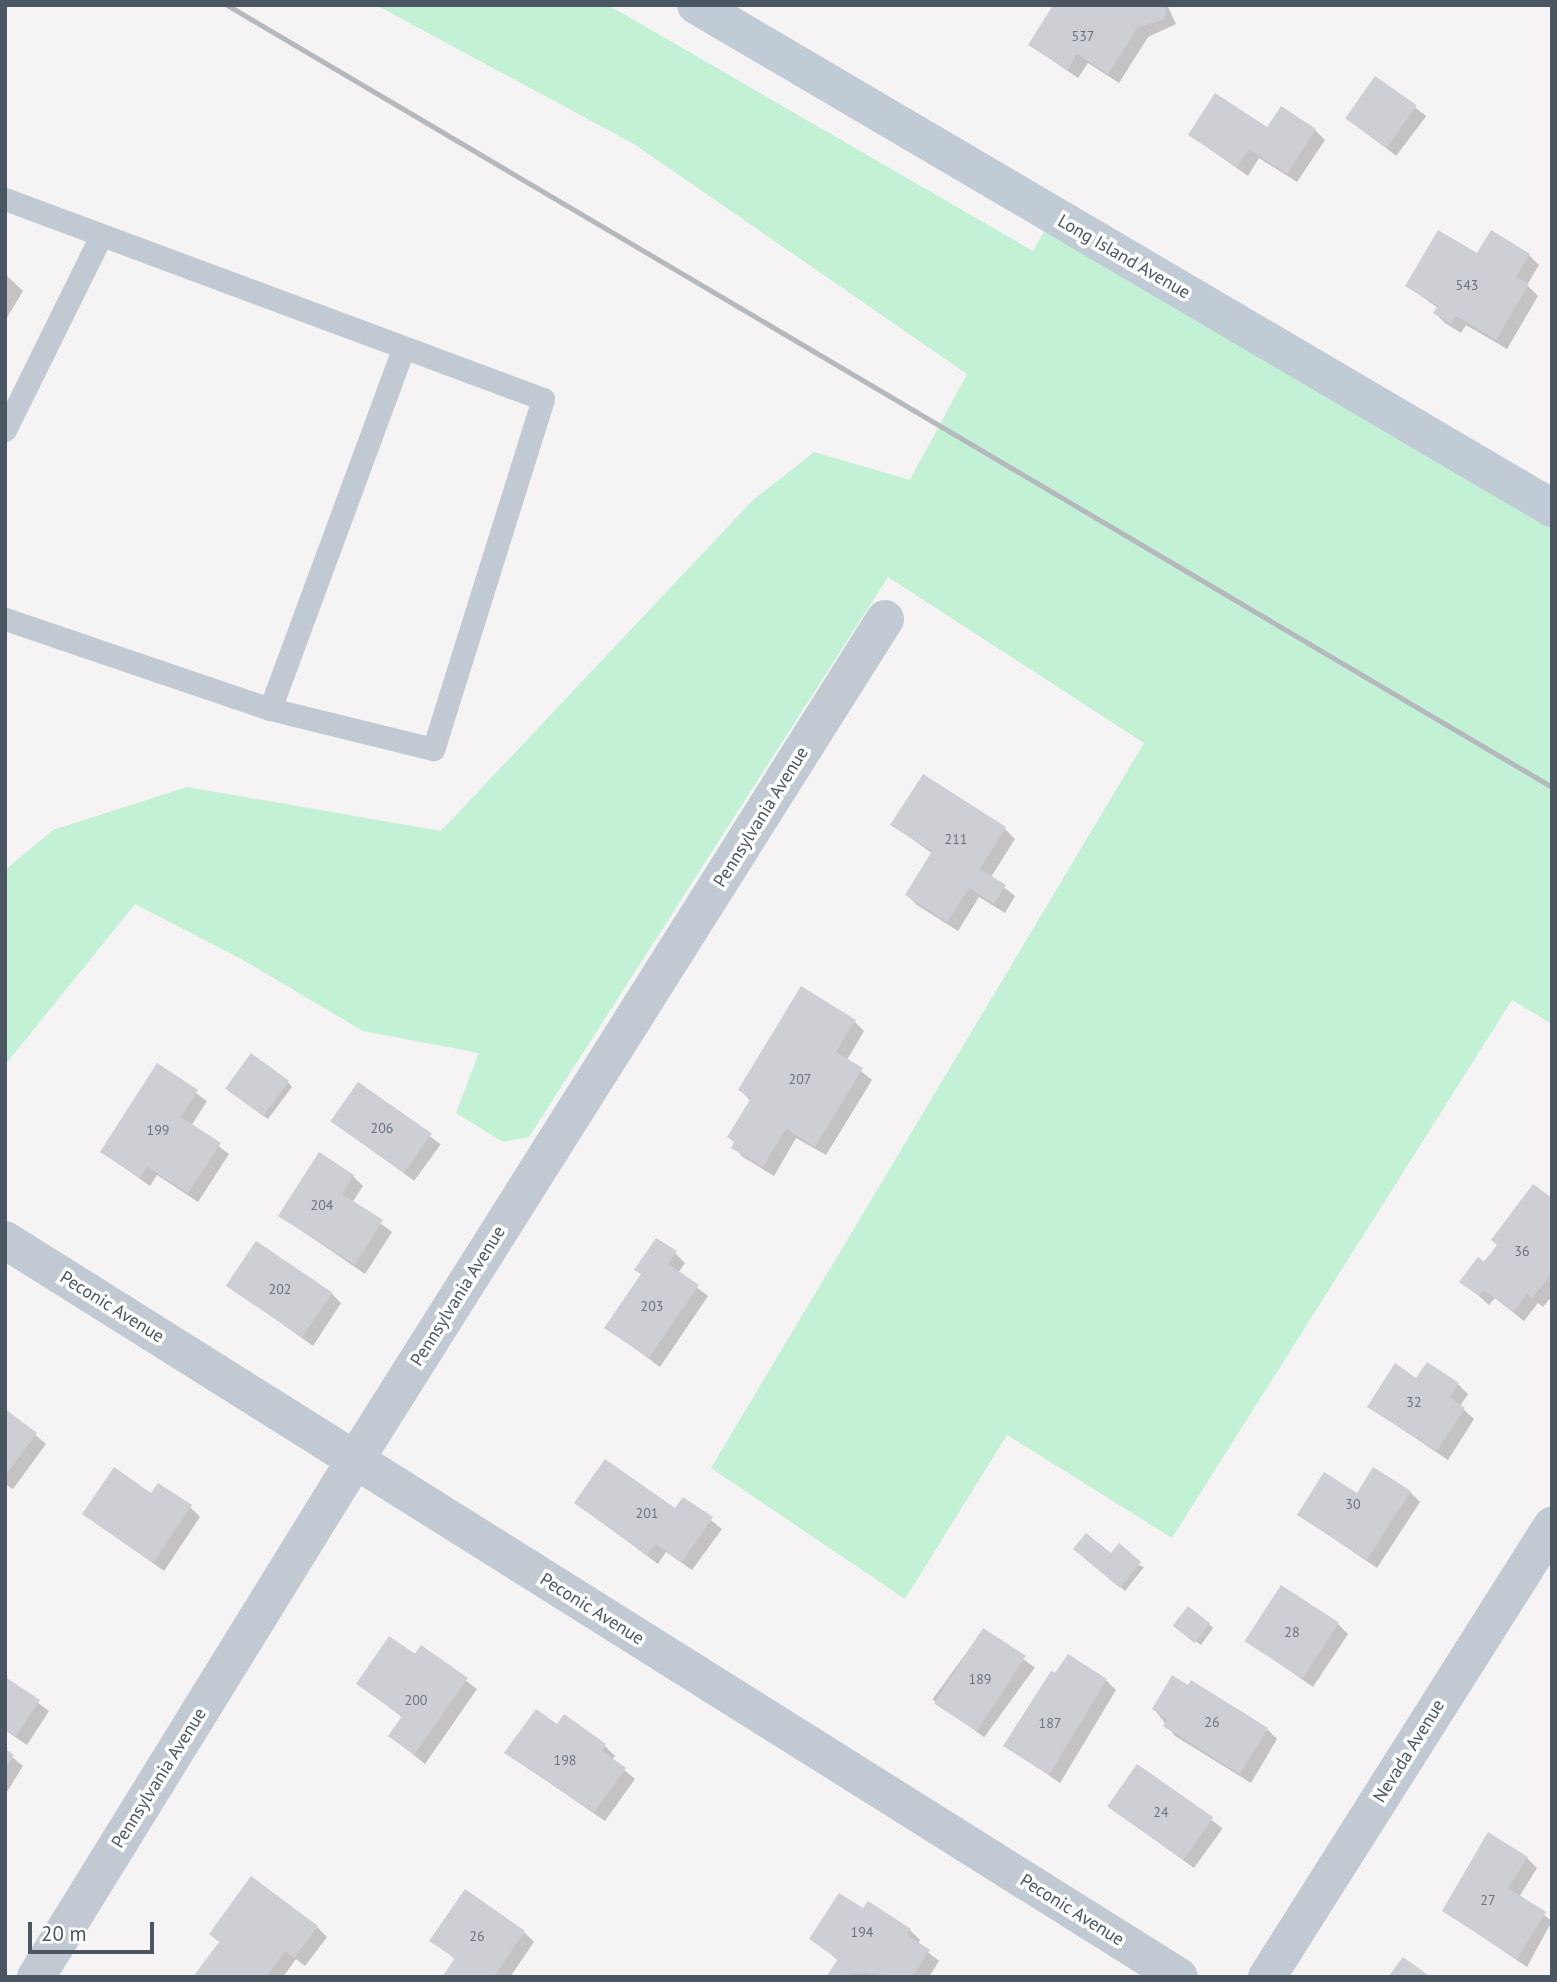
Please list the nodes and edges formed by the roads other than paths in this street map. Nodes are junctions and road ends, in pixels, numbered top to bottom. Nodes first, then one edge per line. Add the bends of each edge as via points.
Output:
1 (696, 5) edge
2 (5, 200) edge
3 (100, 238) junction
4 (403, 350) junction
5 (5, 430) edge
6 (1552, 508) edge
7 (5, 619) edge
8 (885, 619) dead end
9 (270, 709) junction
10 (5, 1240) edge
11 (355, 1460) junction
12 (1552, 1525) edge
13 (36, 1977) edge
14 (1179, 1977) edge
15 (1266, 1977) edge

1 - 6 street, Long Island Avenue
2 - 3 lane
3 - 4 lane
3 - 5 lane
4 - 9 lane
4 - 9 lane via 543,399 433,749
7 - 9 lane
8 - 11 street, Pennsylvania Avenue
10 - 11 street, Peconic Avenue
11 - 13 street, Pennsylvania Avenue
11 - 14 street, Peconic Avenue
12 - 15 street, Nevada Avenue

